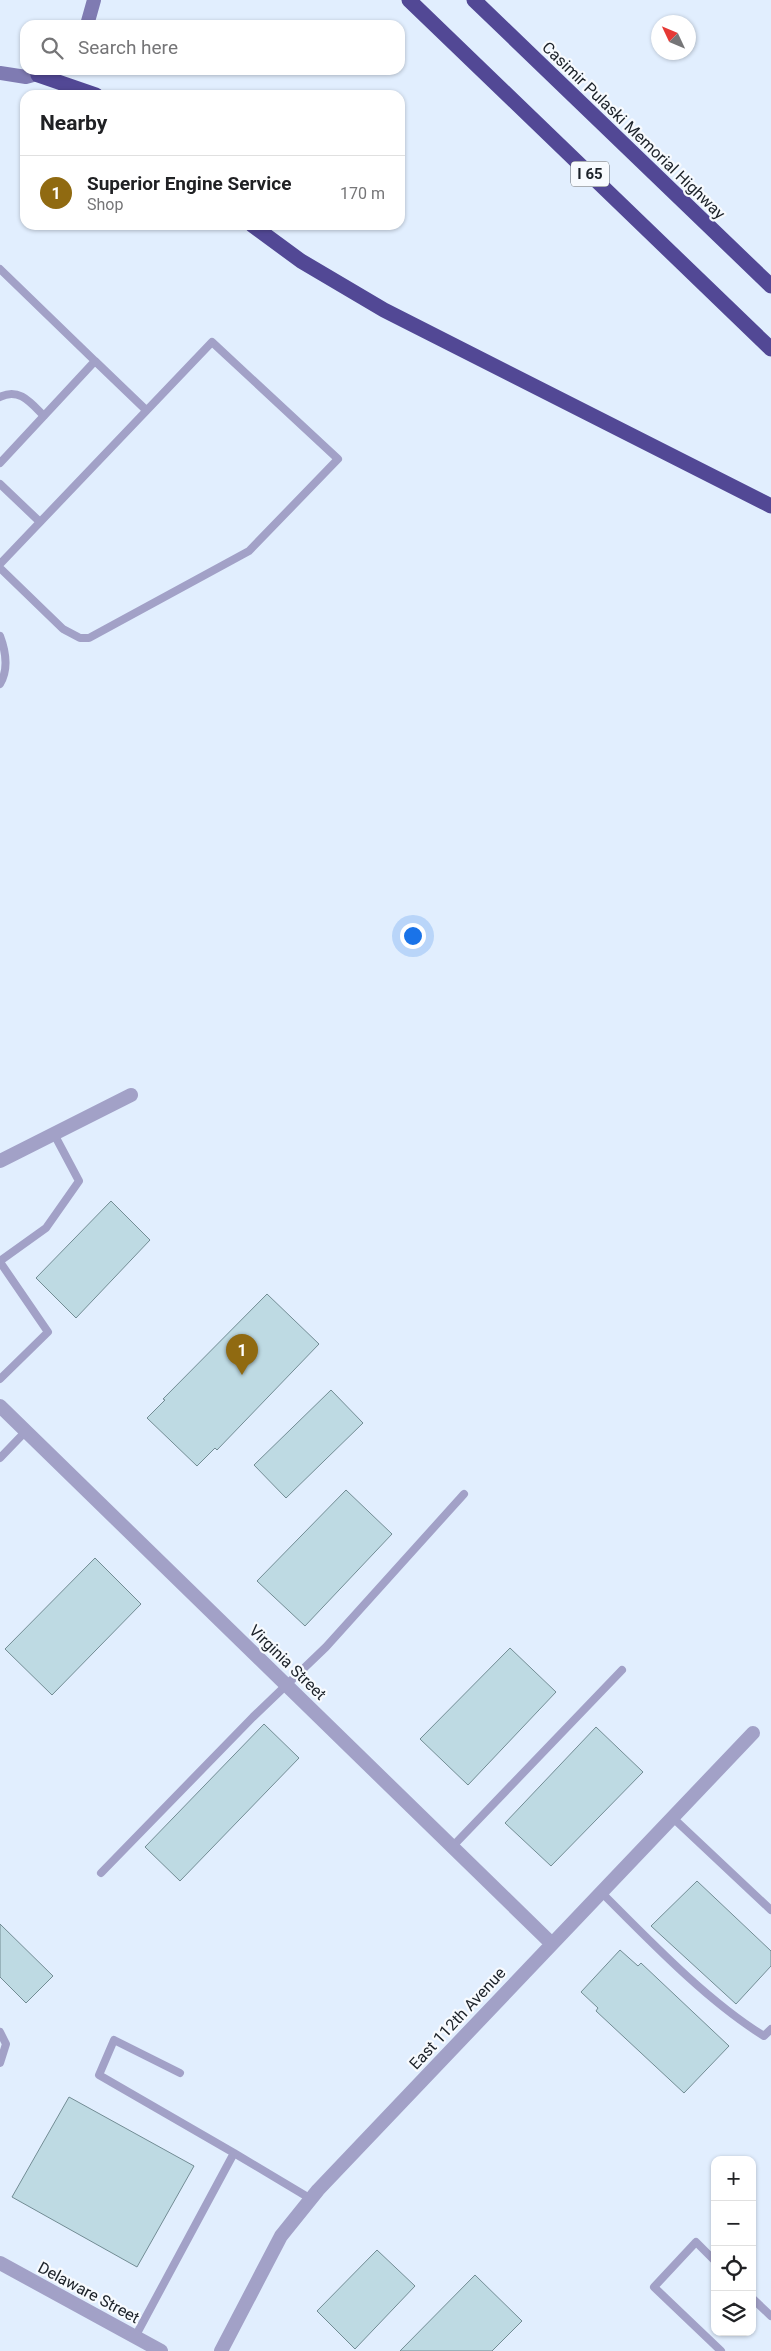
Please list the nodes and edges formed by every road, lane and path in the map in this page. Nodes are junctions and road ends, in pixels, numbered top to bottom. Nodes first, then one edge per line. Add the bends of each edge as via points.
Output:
1 (94, 0) edge
2 (409, 0) edge
3 (474, 0) edge
4 (88, 20) edge
5 (0, 73) edge
6 (20, 74) edge
7 (35, 75) edge
8 (41, 75) edge
9 (0, 86) edge
10 (82, 90) edge
11 (259, 230) edge
12 (0, 269) edge
13 (771, 286) edge
14 (771, 349) edge
15 (96, 361) junction
16 (0, 397) edge
17 (146, 410) junction
18 (44, 416) junction
19 (0, 463) edge
20 (0, 484) edge
21 (771, 506) edge
22 (40, 522) junction
23 (0, 564) edge
24 (0, 568) edge
25 (0, 636) edge
26 (0, 684) edge
27 (131, 1095) dead end
28 (54, 1134) junction
29 (0, 1161) edge
30 (0, 1262) edge
31 (0, 1378) edge
32 (0, 1406) edge
33 (26, 1431) junction
34 (0, 1458) edge
35 (464, 1494) dead end
36 (622, 1670) dead end
37 (286, 1685) junction
38 (753, 1733) dead end
39 (672, 1817) junction
40 (452, 1847) junction
41 (101, 1873) dead end
42 (601, 1892) junction
43 (771, 1910) edge
44 (552, 1944) junction
45 (771, 2029) edge
46 (0, 2032) edge
47 (0, 2063) edge
48 (180, 2073) dead end
49 (234, 2153) junction
50 (311, 2199) junction
51 (711, 2257) edge
52 (0, 2263) edge
53 (756, 2302) edge
54 (771, 2316) edge
55 (135, 2337) junction
56 (161, 2351) edge
57 (221, 2351) edge
58 (720, 2351) edge

1 - 4 main road
2 - 14 highway, I 65
3 - 13 highway, Casimir Pulaski Memorial Highway / I 65
5 - 6 main road
7 - 9 main road
8 - 10 highway
11 - 21 highway via 301,261 384,310
12 - 15 lane
15 - 17 lane
15 - 18 lane
16 - 18 lane via 18,394
17 - 22 lane
17 - 24 lane via 212,342 338,459 249,551 89,638 80,638 63,629
18 - 19 lane
20 - 22 lane
22 - 23 lane
25 - 26 lane via 6,650 6,666
27 - 28 street
28 - 29 street
28 - 30 lane via 79,1181 46,1228
30 - 31 lane via 48,1332
32 - 33 street, Virginia Street
33 - 34 lane
33 - 37 street, Virginia Street
35 - 37 lane via 326,1647
36 - 40 lane
37 - 40 street, Virginia Street
37 - 41 lane
38 - 39 street, East 112th Avenue
39 - 42 street, East 112th Avenue
39 - 43 lane
40 - 44 street, Virginia Street
42 - 44 street, East 112th Avenue
42 - 45 lane via 662,1952 742,2022 764,2036
44 - 50 street, East 112th Avenue
46 - 47 lane via 6,2044
48 - 49 lane via 114,2040 99,2074
49 - 50 lane
49 - 55 lane
50 - 57 street, East 112th Avenue via 281,2236
51 - 58 lane via 696,2242 654,2287
52 - 55 street, Delaware Street
53 - 54 lane
55 - 56 street, Delaware Street

